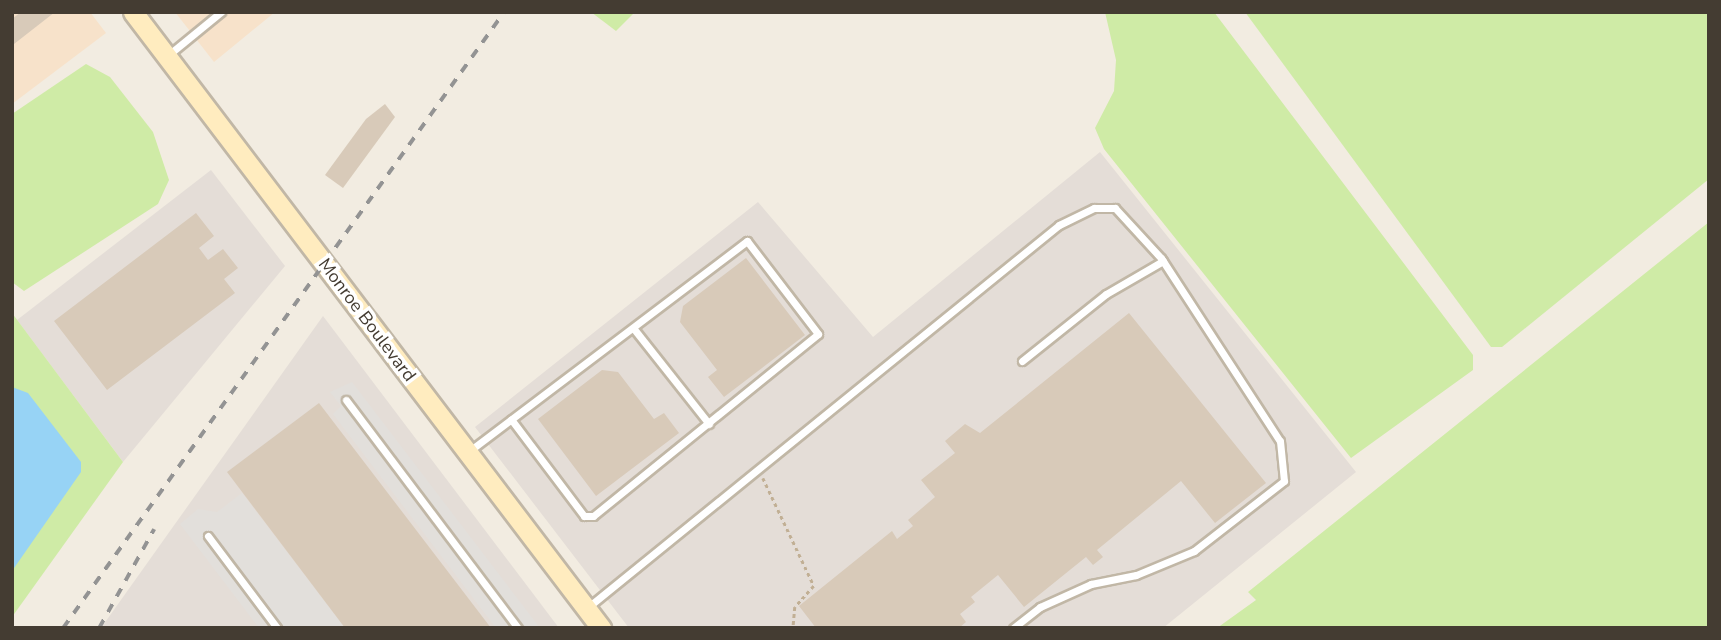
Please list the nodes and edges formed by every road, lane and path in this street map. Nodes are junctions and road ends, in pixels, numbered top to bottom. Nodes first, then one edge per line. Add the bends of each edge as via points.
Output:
1 (133, 12) edge
2 (221, 12) edge
3 (167, 56) junction
4 (1163, 261) junction
5 (634, 328) junction
6 (1022, 361) dead end
7 (346, 400) dead end
8 (512, 419) junction
9 (709, 424) junction
10 (468, 452) junction
11 (758, 469) junction
12 (208, 536) dead end
13 (587, 608) junction
14 (277, 628) edge
15 (518, 628) edge
16 (601, 628) edge
17 (793, 628) edge
18 (1013, 628) edge

1 - 3 street, Monroe Boulevard
2 - 3 lane
3 - 10 street, Monroe Boulevard
4 - 6 lane via 1106,294
4 - 11 lane via 1115,208 1094,208 1059,225
4 - 18 lane via 1280,441 1284,481 1194,551 1136,575 1091,584 1040,607
5 - 8 lane
5 - 9 lane
5 - 9 lane via 747,241 753,243 818,334
7 - 15 lane
8 - 9 lane via 584,516 593,516
8 - 10 lane
10 - 13 street, Monroe Boulevard
11 - 13 lane
11 - 17 path via 813,581 795,607
12 - 14 lane
13 - 16 street, Monroe Boulevard

